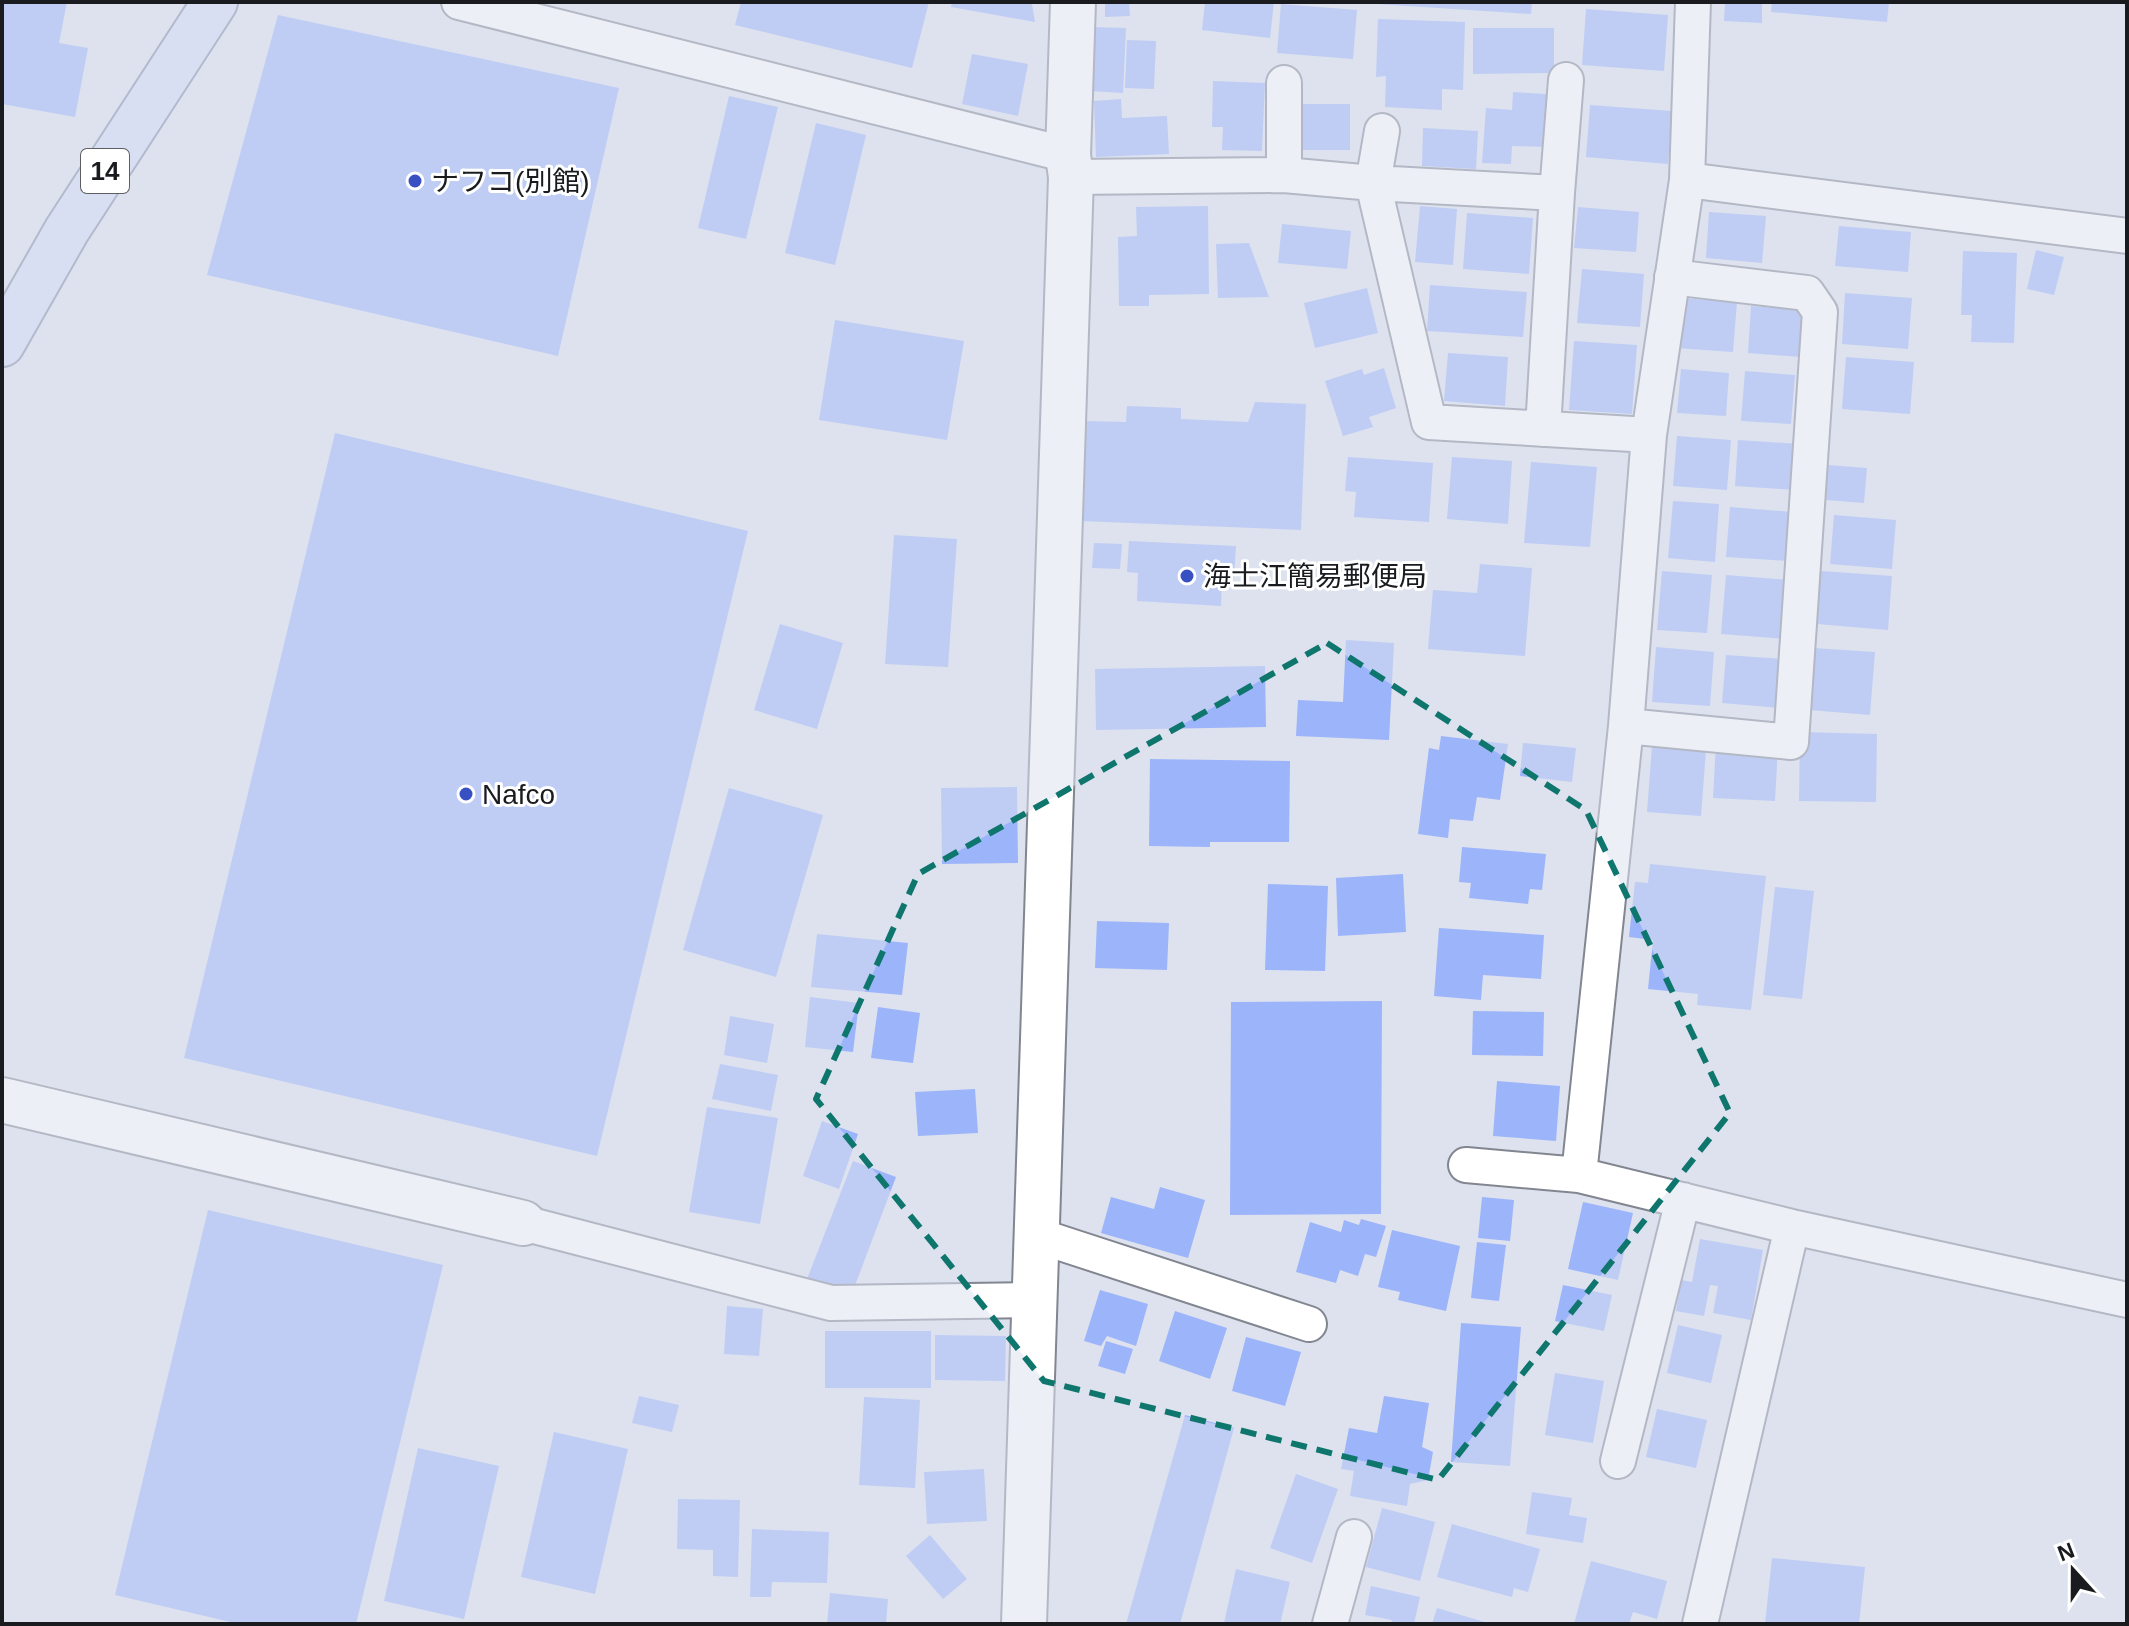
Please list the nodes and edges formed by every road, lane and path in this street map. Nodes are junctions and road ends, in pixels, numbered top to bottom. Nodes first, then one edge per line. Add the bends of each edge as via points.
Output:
1 (215, 2) edge
2 (459, 2) edge
3 (1073, 2) edge
4 (1693, 2) edge
5 (1566, 80) dead end
6 (1284, 83) dead end
7 (1382, 131) dead end
8 (1070, 166) junction
9 (1284, 175) junction
10 (1687, 180) junction
11 (1373, 183) junction
12 (1557, 193) junction
13 (2127, 236) edge
14 (1672, 277) junction
15 (2, 344) edge
16 (1543, 429) junction
17 (1649, 435) junction
18 (1626, 726) junction
19 (2, 1100) edge
20 (1466, 1165) dead end
21 (1579, 1175) junction
22 (1683, 1200) junction
23 (523, 1223) joint
24 (1792, 1227) junction
25 (1036, 1235) junction
26 (1034, 1300) junction
27 (2127, 1300) edge
28 (1309, 1324) dead end
29 (1618, 1461) dead end
30 (1354, 1537) dead end
31 (1024, 1624) edge
32 (1330, 1624) edge
33 (1700, 1624) edge

1 - 15 main road, 14 via 67,230
2 - 8 street
3 - 8 street
4 - 10 street
5 - 12 street
6 - 9 street
7 - 11 street
8 - 9 street
8 - 25 street
9 - 11 street
10 - 13 street
10 - 14 street
11 - 12 street
11 - 16 street via 1429,422
12 - 16 street
14 - 17 street
14 - 18 street via 1807,293 1820,312 1791,742
16 - 17 street
17 - 18 street
18 - 21 street
19 - 23 street
20 - 21 street
21 - 22 street
22 - 24 street
22 - 29 street
23 - 26 street via 831,1303
24 - 27 street
24 - 33 street
25 - 26 street
25 - 28 street
26 - 31 street
30 - 32 street

